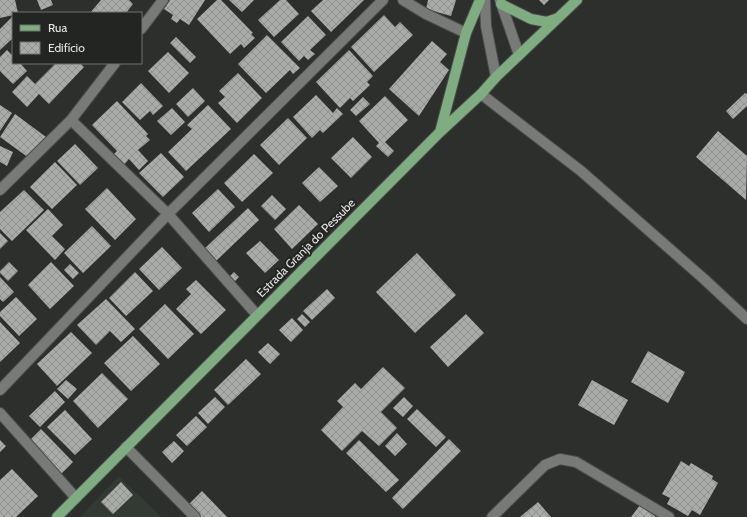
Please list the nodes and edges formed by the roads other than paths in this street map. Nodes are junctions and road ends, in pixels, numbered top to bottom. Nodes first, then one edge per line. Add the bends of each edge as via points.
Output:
1 (163, 0) edge
2 (383, 0) edge
3 (403, 0) edge
4 (480, 0) edge
5 (485, 0) edge
6 (577, 0) edge
7 (500, 2) edge
8 (560, 17) junction
9 (142, 28) edge
10 (466, 33) junction
11 (519, 55) junction
12 (114, 64) edge
13 (496, 78) junction
14 (481, 94) junction
15 (71, 120) junction
16 (440, 132) junction
17 (0, 190) edge
18 (168, 214) junction
19 (257, 315) junction
20 (747, 319) edge
21 (0, 390) edge
22 (0, 413) edge
23 (126, 447) junction
24 (76, 498) junction
25 (57, 517) edge
26 (195, 517) edge
27 (492, 517) edge
28 (670, 517) edge

1 - 9 street
2 - 18 street
3 - 10 street
4 - 10 main road
5 - 13 street via 486,26
6 - 8 main road, Estrada Granja do Pessube
7 - 8 main road via 531,19 548,22
7 - 11 street
8 - 11 main road, Estrada Granja do Pessube
10 - 16 main road
11 - 13 main road, Estrada Granja do Pessube
12 - 15 street
13 - 14 main road, Estrada Granja do Pessube
14 - 16 main road, Estrada Granja do Pessube
14 - 20 street via 581,171
15 - 17 street
15 - 18 street
16 - 19 main road, Estrada Granja do Pessube
18 - 19 street
18 - 21 street
19 - 23 main road, Estrada Granja do Pessube
22 - 24 street
23 - 24 main road, Estrada Granja do Pessube
23 - 26 street
24 - 25 main road, Estrada Granja do Pessube
27 - 28 street via 545,466 560,459 576,462

